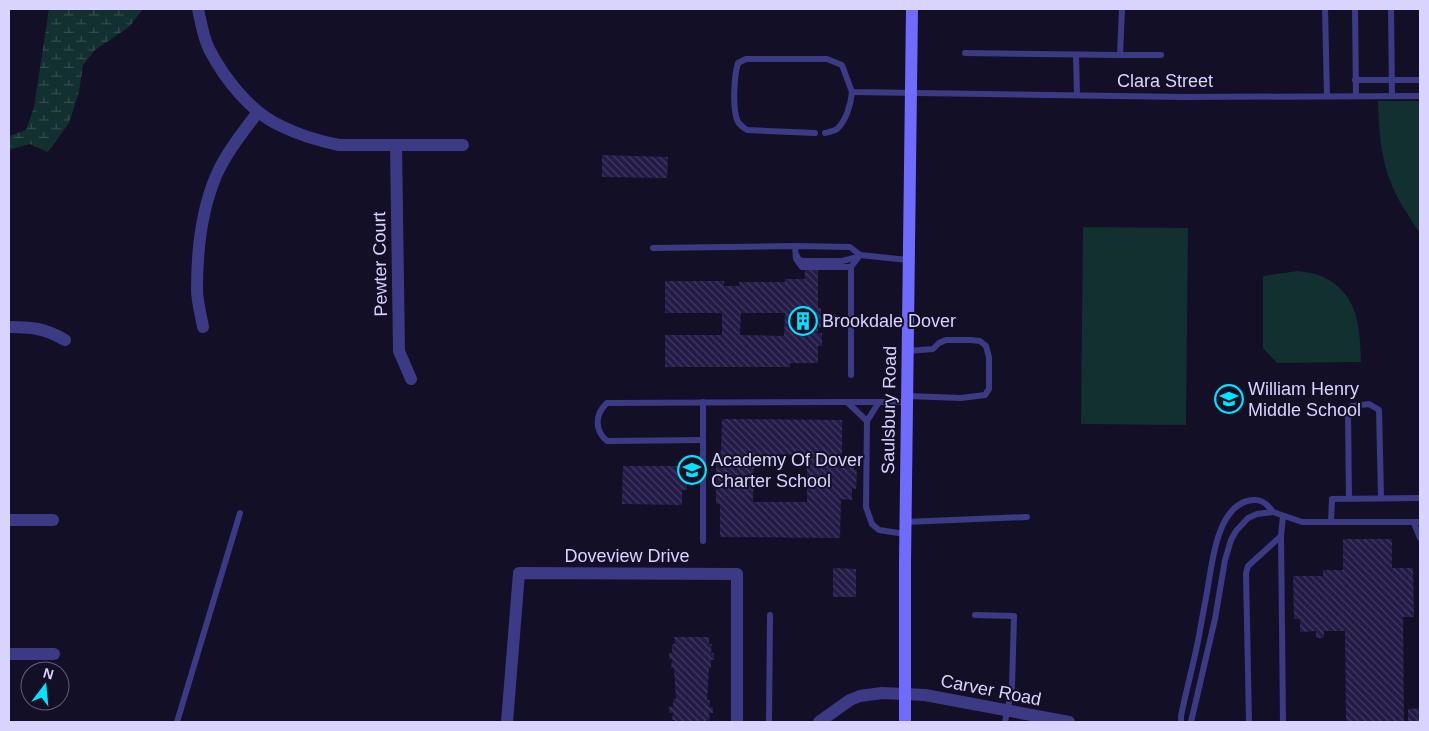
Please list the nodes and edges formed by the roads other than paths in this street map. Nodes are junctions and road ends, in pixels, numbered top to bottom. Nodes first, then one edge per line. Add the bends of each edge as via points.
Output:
1 (198, 9) edge
2 (912, 9) edge
3 (1122, 9) edge
4 (1325, 9) edge
5 (1355, 9) edge
6 (1390, 9) edge
7 (965, 53) dead end
8 (1076, 55) junction
9 (1120, 55) junction
10 (1160, 55) dead end
11 (1355, 80) junction
12 (1391, 80) junction
13 (1420, 80) edge
14 (852, 92) junction
15 (910, 93) junction
16 (1077, 95) junction
17 (1326, 96) junction
18 (1356, 96) junction
19 (1392, 96) junction
20 (1420, 96) edge
21 (258, 112) junction
22 (815, 132) dead end
23 (825, 133) dead end
24 (463, 145) dead end
25 (396, 146) junction
26 (653, 248) dead end
27 (796, 249) junction
28 (859, 256) junction
29 (908, 260) junction
30 (851, 267) junction
31 (9, 327) edge
32 (203, 327) dead end
33 (64, 340) dead end
34 (907, 351) junction
35 (850, 375) dead end
36 (411, 379) dead end
37 (907, 399) junction
38 (703, 402) junction
39 (847, 402) junction
40 (879, 402) junction
41 (866, 421) junction
42 (703, 440) junction
43 (1349, 498) junction
44 (1381, 498) junction
45 (1420, 498) edge
46 (1273, 512) junction
47 (240, 513) dead end
48 (1283, 516) junction
49 (1027, 517) dead end
50 (9, 520) edge
51 (54, 520) dead end
52 (1332, 522) junction
53 (1417, 522) edge
54 (905, 528) junction
55 (1281, 536) junction
56 (1420, 538) edge
57 (703, 541) dead end
58 (770, 615) dead end
59 (975, 615) dead end
60 (9, 654) edge
61 (54, 654) dead end
62 (905, 694) junction
63 (1007, 716) edge
64 (177, 722) edge
65 (507, 722) edge
66 (737, 722) edge
67 (769, 722) edge
68 (819, 722) edge
69 (905, 722) edge
70 (1068, 722) edge
71 (1181, 722) edge
72 (1191, 722) edge
73 (1249, 722) edge
74 (1283, 722) edge

1 - 21 street via 208,48
2 - 15 main road, Saulsbury Road
3 - 9 lane
4 - 17 lane
5 - 11 lane
6 - 12 lane
7 - 8 lane
8 - 9 lane
8 - 16 lane
9 - 10 lane
11 - 12 lane
11 - 18 lane
12 - 13 lane
12 - 19 lane
14 - 15 lane, Clara Street
14 - 22 lane via 842,65 835,61 746,59 738,63 735,111 738,124 747,130
14 - 23 lane via 851,104 844,118 836,129
15 - 16 lane, Clara Street
15 - 29 main road, Saulsbury Road
16 - 17 lane, Clara Street
17 - 18 lane, Clara Street
18 - 19 lane, Clara Street
19 - 20 lane, Clara Street
21 - 25 street via 280,126 320,141 339,145
21 - 32 street via 216,176 203,217 197,291
24 - 25 street
25 - 36 street, Pewter Court via 399,351
26 - 27 lane
27 - 28 lane via 850,247
27 - 28 lane via 797,257 804,261 842,262
27 - 30 lane via 796,259 802,267
28 - 29 lane
28 - 30 lane
29 - 34 main road, Saulsbury Road
30 - 35 lane
31 - 33 street via 34,327 50,331
34 - 37 main road, Saulsbury Road
34 - 37 lane via 933,349 946,340 980,342 986,346 989,357 989,389 985,395 961,398
37 - 40 lane
37 - 54 main road, Saulsbury Road
38 - 39 lane
38 - 42 lane
38 - 42 lane via 607,403 598,418 600,435 607,441
39 - 40 lane
39 - 41 lane
40 - 41 lane
41 - 54 lane via 868,516 878,530
42 - 57 lane
43 - 44 lane
43 - 44 lane via 1348,411 1352,406 1370,404 1379,410
43 - 52 lane via 1332,499
44 - 45 lane
46 - 48 lane
46 - 71 lane via 1261,500 1244,502 1229,515 1222,528 1214,550
46 - 72 lane via 1248,518 1229,545
47 - 64 lane
48 - 52 lane via 1302,522
48 - 55 lane
49 - 54 lane
50 - 51 street
52 - 53 lane
53 - 56 lane
54 - 62 main road, Saulsbury Road
55 - 73 lane via 1248,566 1246,573
55 - 74 lane
58 - 67 lane
59 - 63 lane via 1014,616 1012,687
60 - 61 street
62 - 63 street, Carver Road via 925,695
62 - 68 street, Carver Road via 860,696
62 - 69 main road, Saulsbury Road
63 - 70 street, Carver Road
65 - 66 street, Doveview Drive via 519,573 529,573 737,574

